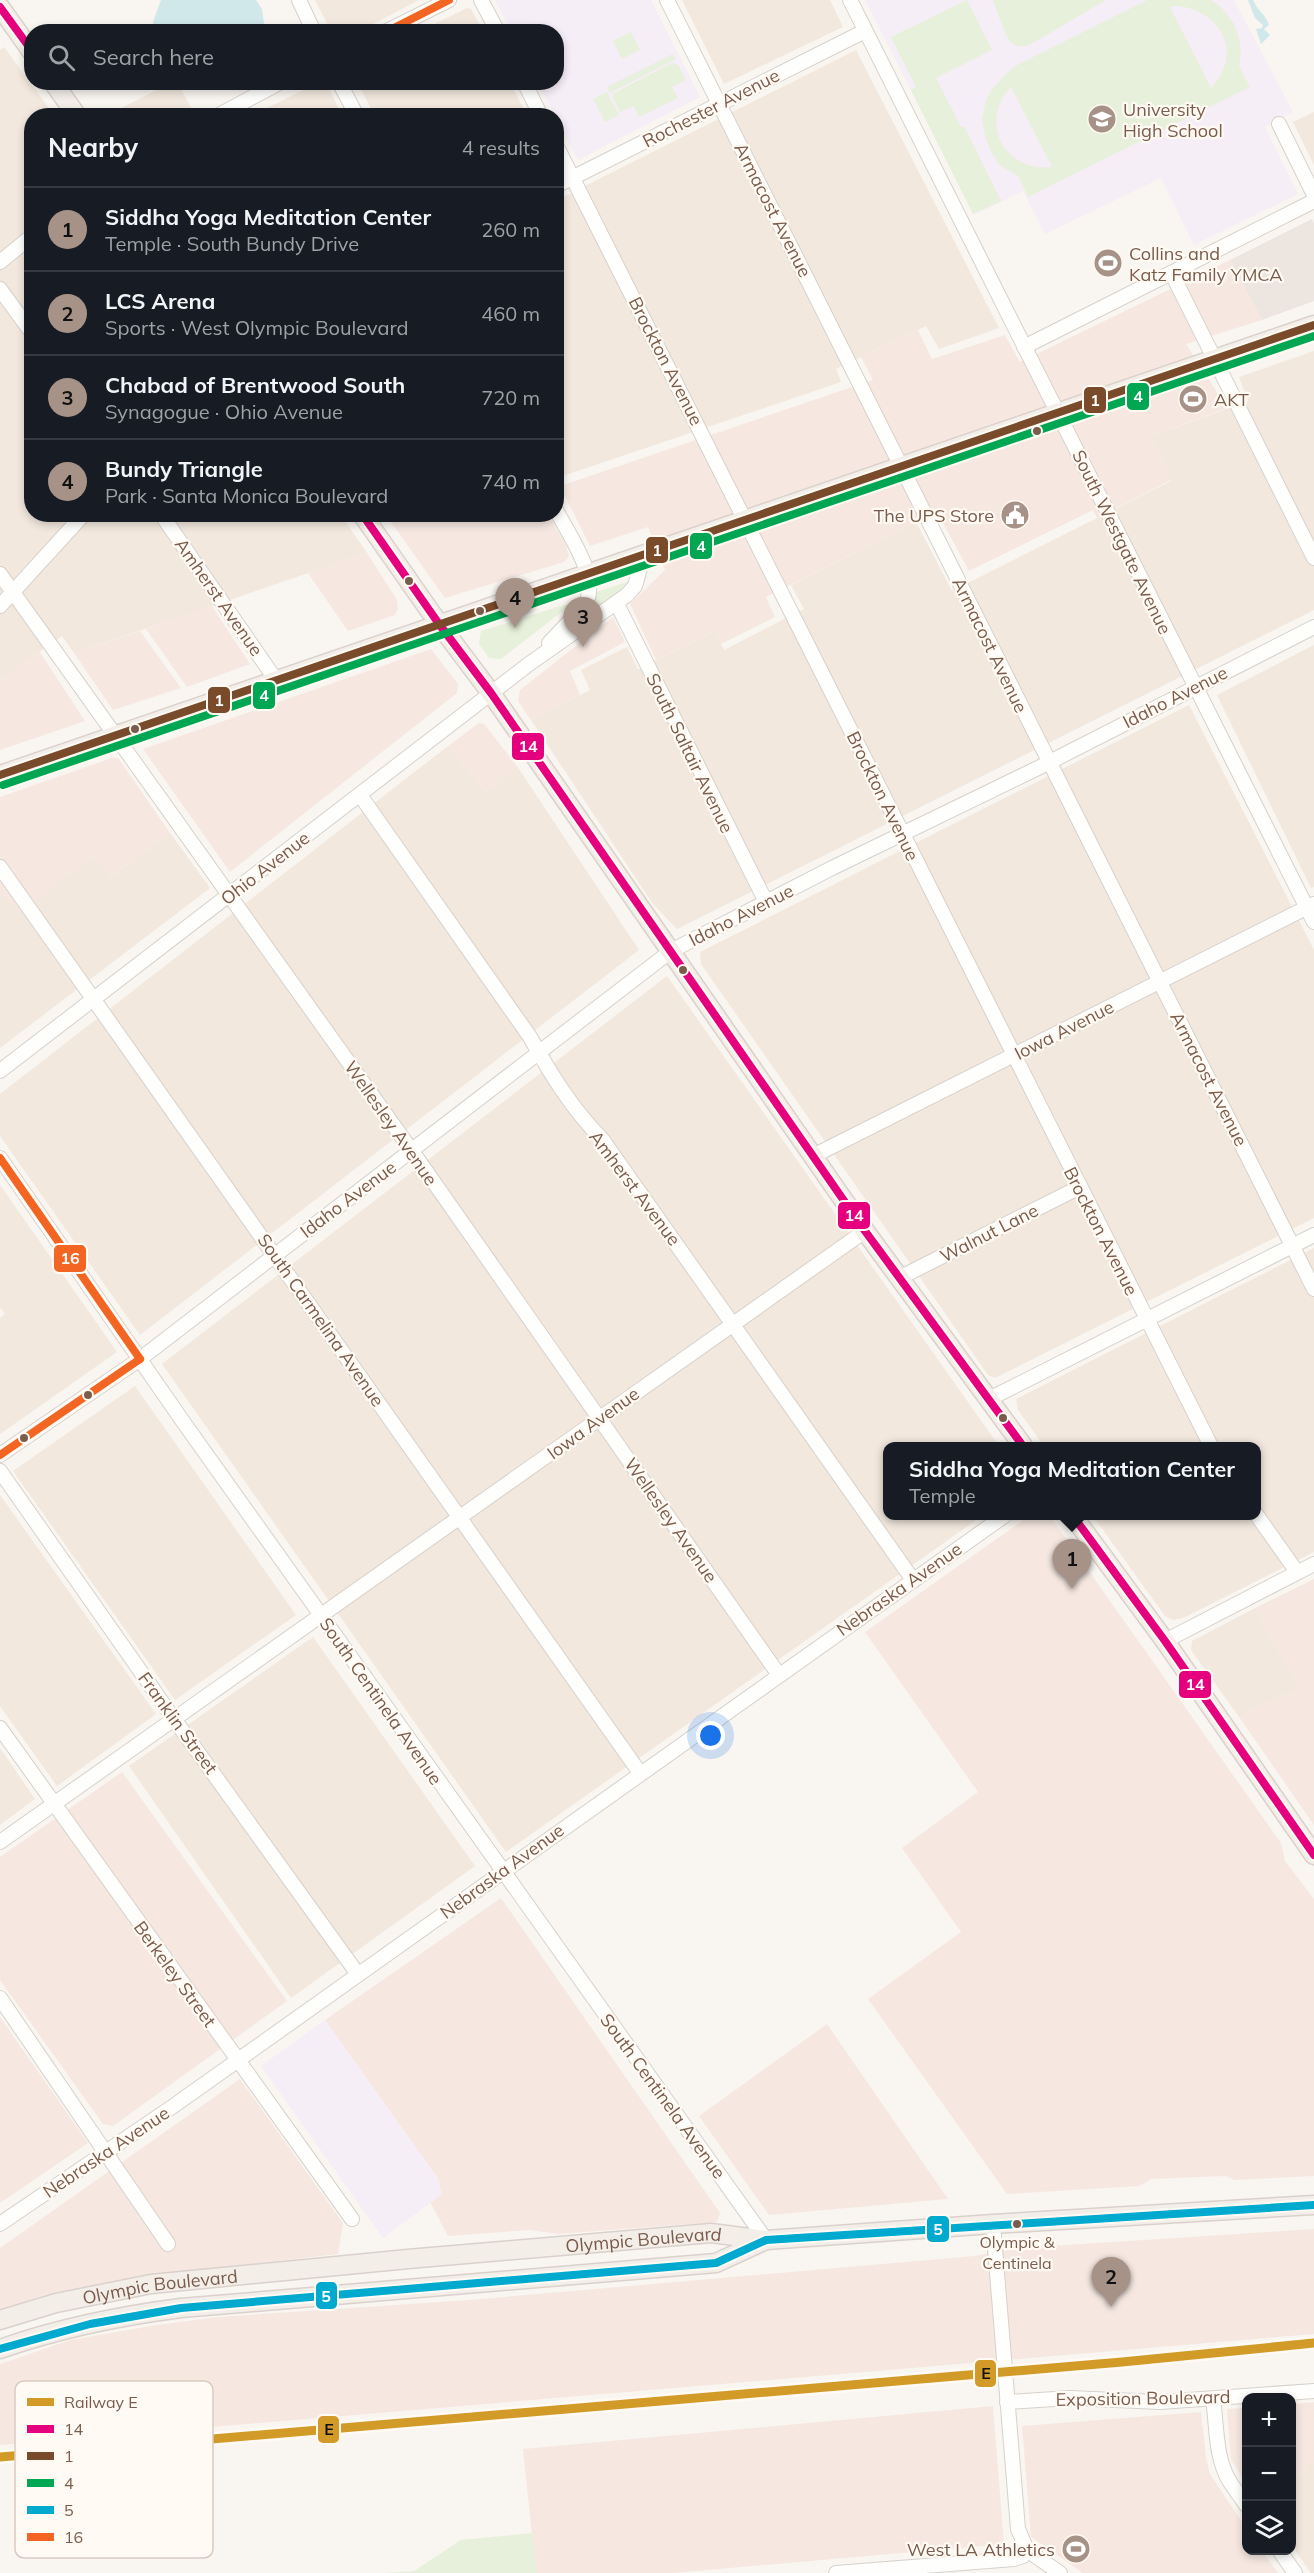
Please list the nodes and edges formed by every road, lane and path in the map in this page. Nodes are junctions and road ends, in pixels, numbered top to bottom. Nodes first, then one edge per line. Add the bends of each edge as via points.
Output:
1 (299, 0) edge
2 (449, 0) edge
3 (481, 0) edge
4 (667, 0) edge
5 (850, 0) edge
6 (0, 8) edge
7 (310, 24) edge
8 (401, 24) edge
9 (494, 24) edge
10 (866, 31) junction
11 (24, 41) edge
12 (59, 90) edge
13 (266, 90) edge
14 (343, 90) edge
15 (528, 90) edge
16 (719, 103) junction
17 (71, 108) edge
18 (232, 108) edge
19 (353, 108) edge
20 (537, 108) edge
21 (1279, 124) dead end
22 (564, 160) edge
23 (573, 177) junction
24 (564, 182) edge
25 (1314, 195) edge
26 (1314, 201) edge
27 (24, 242) edge
28 (0, 262) edge
29 (1172, 274) junction
30 (0, 289) edge
31 (24, 322) edge
32 (1314, 325) edge
33 (1024, 347) junction
34 (1215, 359) junction
35 (1058, 413) junction
36 (901, 467) junction
37 (745, 520) junction
38 (77, 522) edge
39 (167, 522) edge
40 (368, 522) edge
41 (562, 522) edge
42 (644, 554) junction
43 (1314, 558) edge
44 (588, 573) junction
45 (0, 574) edge
46 (13, 592) junction
47 (616, 604) junction
48 (0, 606) edge
49 (439, 624) junction
50 (1314, 627) edge
51 (529, 664) junction
52 (276, 680) junction
53 (1195, 688) junction
54 (491, 693) junction
55 (114, 735) junction
56 (1048, 763) junction
57 (0, 775) edge
58 (360, 795) junction
59 (902, 834) junction
60 (0, 867) edge
61 (230, 895) junction
62 (765, 902) junction
63 (1310, 906) edge
64 (1314, 922) edge
65 (670, 951) junction
66 (1160, 981) junction
67 (94, 999) junction
68 (538, 1053) junction
69 (1013, 1055) junction
70 (0, 1071) edge
71 (412, 1151) junction
72 (815, 1155) junction
73 (0, 1158) edge
74 (1078, 1188) junction
75 (865, 1231) junction
76 (1314, 1234) edge
77 (1292, 1246) junction
78 (275, 1255) junction
79 (899, 1278) junction
80 (1314, 1289) edge
81 (1147, 1319) junction
82 (734, 1324) junction
83 (140, 1359) junction
84 (989, 1398) junction
85 (598, 1418) junction
86 (1020, 1442) edge
87 (1209, 1442) edge
88 (0, 1455) edge
89 (0, 1472) edge
90 (460, 1517) junction
91 (997, 1520) edge
92 (1077, 1520) edge
93 (1261, 1520) edge
94 (1314, 1564) edge
95 (1297, 1572) junction
96 (913, 1580) junction
97 (320, 1615) junction
98 (1165, 1641) junction
99 (779, 1675) junction
100 (174, 1719) junction
101 (0, 1728) edge
102 (640, 1773) junction
103 (54, 1804) junction
104 (0, 1842) edge
105 (1314, 1855) edge
106 (502, 1872) junction
107 (357, 1973) junction
108 (0, 1998) edge
109 (237, 2061) junction
110 (106, 2151) junction
111 (1314, 2205) edge
112 (352, 2219) dead end
113 (0, 2224) edge
114 (993, 2224) junction
115 (766, 2240) junction
116 (168, 2244) dead end
117 (0, 2320) edge
118 (0, 2349) edge
119 (1314, 2391) edge
120 (1213, 2399) junction
121 (1007, 2402) junction
122 (1243, 2501) edge
123 (1027, 2550) junction
124 (1282, 2555) edge
125 (951, 2568) edge
126 (836, 2573) edge
127 (1060, 2573) edge
128 (1295, 2573) edge

1 - 7 street
2 - 8 street
3 - 9 street
4 - 16 street, Armacost Avenue
5 - 10 street, South Westgate Avenue
6 - 11 main road
10 - 16 street, Rochester Avenue
10 - 33 street, South Westgate Avenue
12 - 17 main road
13 - 18 street
14 - 19 street
15 - 20 street
16 - 23 street, Rochester Avenue
16 - 36 street, Armacost Avenue
21 - 25 street
22 - 23 street, Brockton Avenue
23 - 24 street, Rochester Avenue
23 - 37 street, Brockton Avenue
26 - 29 street
27 - 28 street
29 - 33 street
29 - 34 street
30 - 31 street
32 - 34 main road
33 - 35 street, South Westgate Avenue
34 - 35 main road
34 - 43 street
35 - 36 main road
35 - 53 street, South Westgate Avenue
36 - 37 main road
36 - 56 street, Armacost Avenue
37 - 42 main road
37 - 59 street, Brockton Avenue
38 - 46 street
39 - 52 street, Amherst Avenue
40 - 49 main road
41 - 44 street
42 - 44 main road
42 - 47 street, Ohio Avenue via 635,586
44 - 49 main road
44 - 51 street, Ohio Avenue via 589,599
45 - 46 street, Wellesley Avenue
46 - 48 street
46 - 55 street, Wellesley Avenue
47 - 51 street, Ohio Avenue
47 - 62 street, South Saltair Avenue
49 - 52 main road
49 - 54 main road
50 - 53 street, Idaho Avenue
51 - 54 street, Ohio Avenue
52 - 55 main road
53 - 56 street, Idaho Avenue
53 - 63 street, South Westgate Avenue
54 - 58 street, Ohio Avenue
54 - 65 main road
55 - 57 main road
55 - 61 street, Wellesley Avenue
56 - 59 street, Idaho Avenue
56 - 66 street, Armacost Avenue
58 - 61 street, Ohio Avenue
58 - 68 street, Amherst Avenue
59 - 62 street, Idaho Avenue
59 - 69 street, Brockton Avenue
60 - 67 street, South Carmelina Avenue
61 - 67 street, Ohio Avenue
61 - 71 street, Wellesley Avenue
62 - 65 street, Idaho Avenue
63 - 64 street, South Westgate Avenue
63 - 66 street, Iowa Avenue
65 - 68 street, Idaho Avenue
65 - 72 main road
66 - 69 street, Iowa Avenue
66 - 77 street, Armacost Avenue
67 - 70 street, Ohio Avenue
67 - 78 street, South Carmelina Avenue
68 - 71 street, Idaho Avenue
68 - 82 street, Amherst Avenue
69 - 72 street, Iowa Avenue
69 - 74 street, Brockton Avenue
71 - 78 street, Idaho Avenue
71 - 85 street, Wellesley Avenue
72 - 75 main road
73 - 83 street, South Centinela Avenue
74 - 79 street, Walnut Lane
74 - 81 street, Brockton Avenue
75 - 79 main road
75 - 82 street, Iowa Avenue
76 - 77 street
77 - 80 street, Armacost Avenue
77 - 81 street
78 - 83 street, Idaho Avenue
78 - 90 street, South Carmelina Avenue
79 - 84 main road
81 - 84 street
81 - 87 street, Brockton Avenue
82 - 85 street, Iowa Avenue
82 - 96 street, Amherst Avenue
83 - 88 street, Idaho Avenue
83 - 97 street, South Centinela Avenue
84 - 86 main road
85 - 90 street, Iowa Avenue
85 - 99 street, Wellesley Avenue
89 - 100 street, Franklin Street
90 - 97 street, Iowa Avenue
90 - 102 street, South Carmelina Avenue
91 - 96 street, Nebraska Avenue
92 - 98 main road
93 - 95 street
94 - 95 street
95 - 98 street
96 - 99 street, Nebraska Avenue
97 - 100 street, Iowa Avenue
97 - 106 street, South Centinela Avenue
98 - 105 main road
99 - 102 street, Nebraska Avenue
100 - 103 street, Iowa Avenue
100 - 107 street, Franklin Street
101 - 103 street, Berkeley Street
102 - 106 street, Nebraska Avenue
103 - 104 street, Iowa Avenue
103 - 109 street, Berkeley Street
106 - 107 street, Nebraska Avenue
106 - 115 street, South Centinela Avenue
107 - 109 street, Nebraska Avenue
108 - 110 street
109 - 110 street, Nebraska Avenue
109 - 112 street, Berkeley Street
110 - 113 street, Nebraska Avenue
110 - 116 street
111 - 114 main road
114 - 115 main road
114 - 121 street
115 - 117 main road, Olympic Boulevard via 711,2233 204,2278 97,2294
115 - 118 main road, Olympic Boulevard via 716,2263 125,2315
119 - 120 street, Exposition Boulevard
120 - 121 street, Exposition Boulevard via 1160,2402 1070,2398
120 - 122 street via 1223,2467
121 - 123 street via 1016,2519
123 - 125 street via 1014,2559
123 - 127 street
124 - 128 street
125 - 126 street

